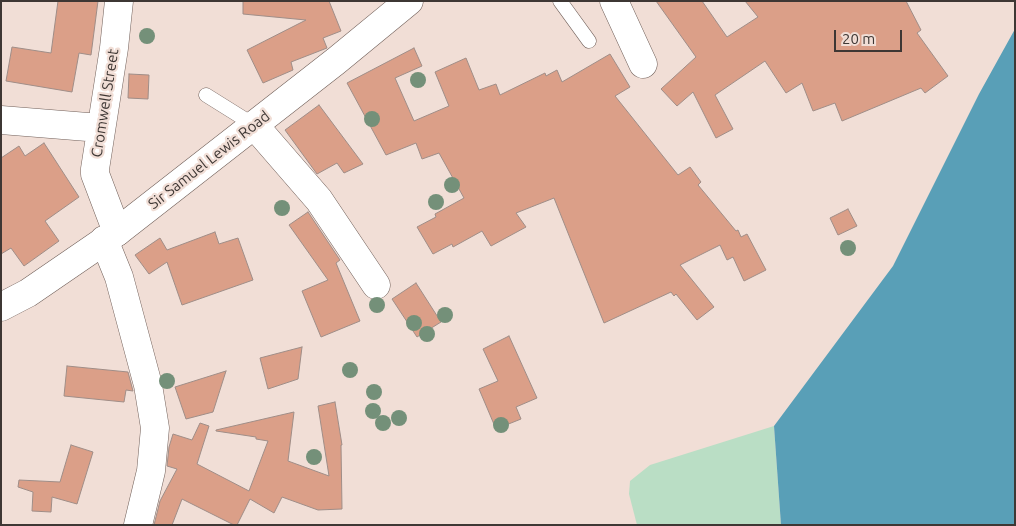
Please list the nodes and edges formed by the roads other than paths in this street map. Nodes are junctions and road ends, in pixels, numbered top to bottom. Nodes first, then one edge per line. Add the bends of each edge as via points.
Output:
1 (119, 1) edge
2 (409, 1) edge
3 (560, 1) edge
4 (614, 1) edge
5 (589, 41) dead end
6 (643, 64) dead end
7 (206, 95) dead end
8 (1, 120) edge
9 (254, 125) junction
10 (100, 128) junction
11 (111, 236) junction
12 (376, 285) dead end
13 (1, 307) edge
14 (138, 525) edge

1 - 10 street, Cromwell Street
2 - 9 street, Sir Samuel Lewis Road
3 - 5 lane
4 - 6 street
7 - 9 lane
8 - 10 street
9 - 11 street, Sir Samuel Lewis Road
9 - 12 street via 319,200
10 - 11 street, Cromwell Street via 95,174
11 - 13 street, Sir Samuel Lewis Road via 28,293
11 - 14 street, Cromwell Street via 146,376 155,428 151,471

